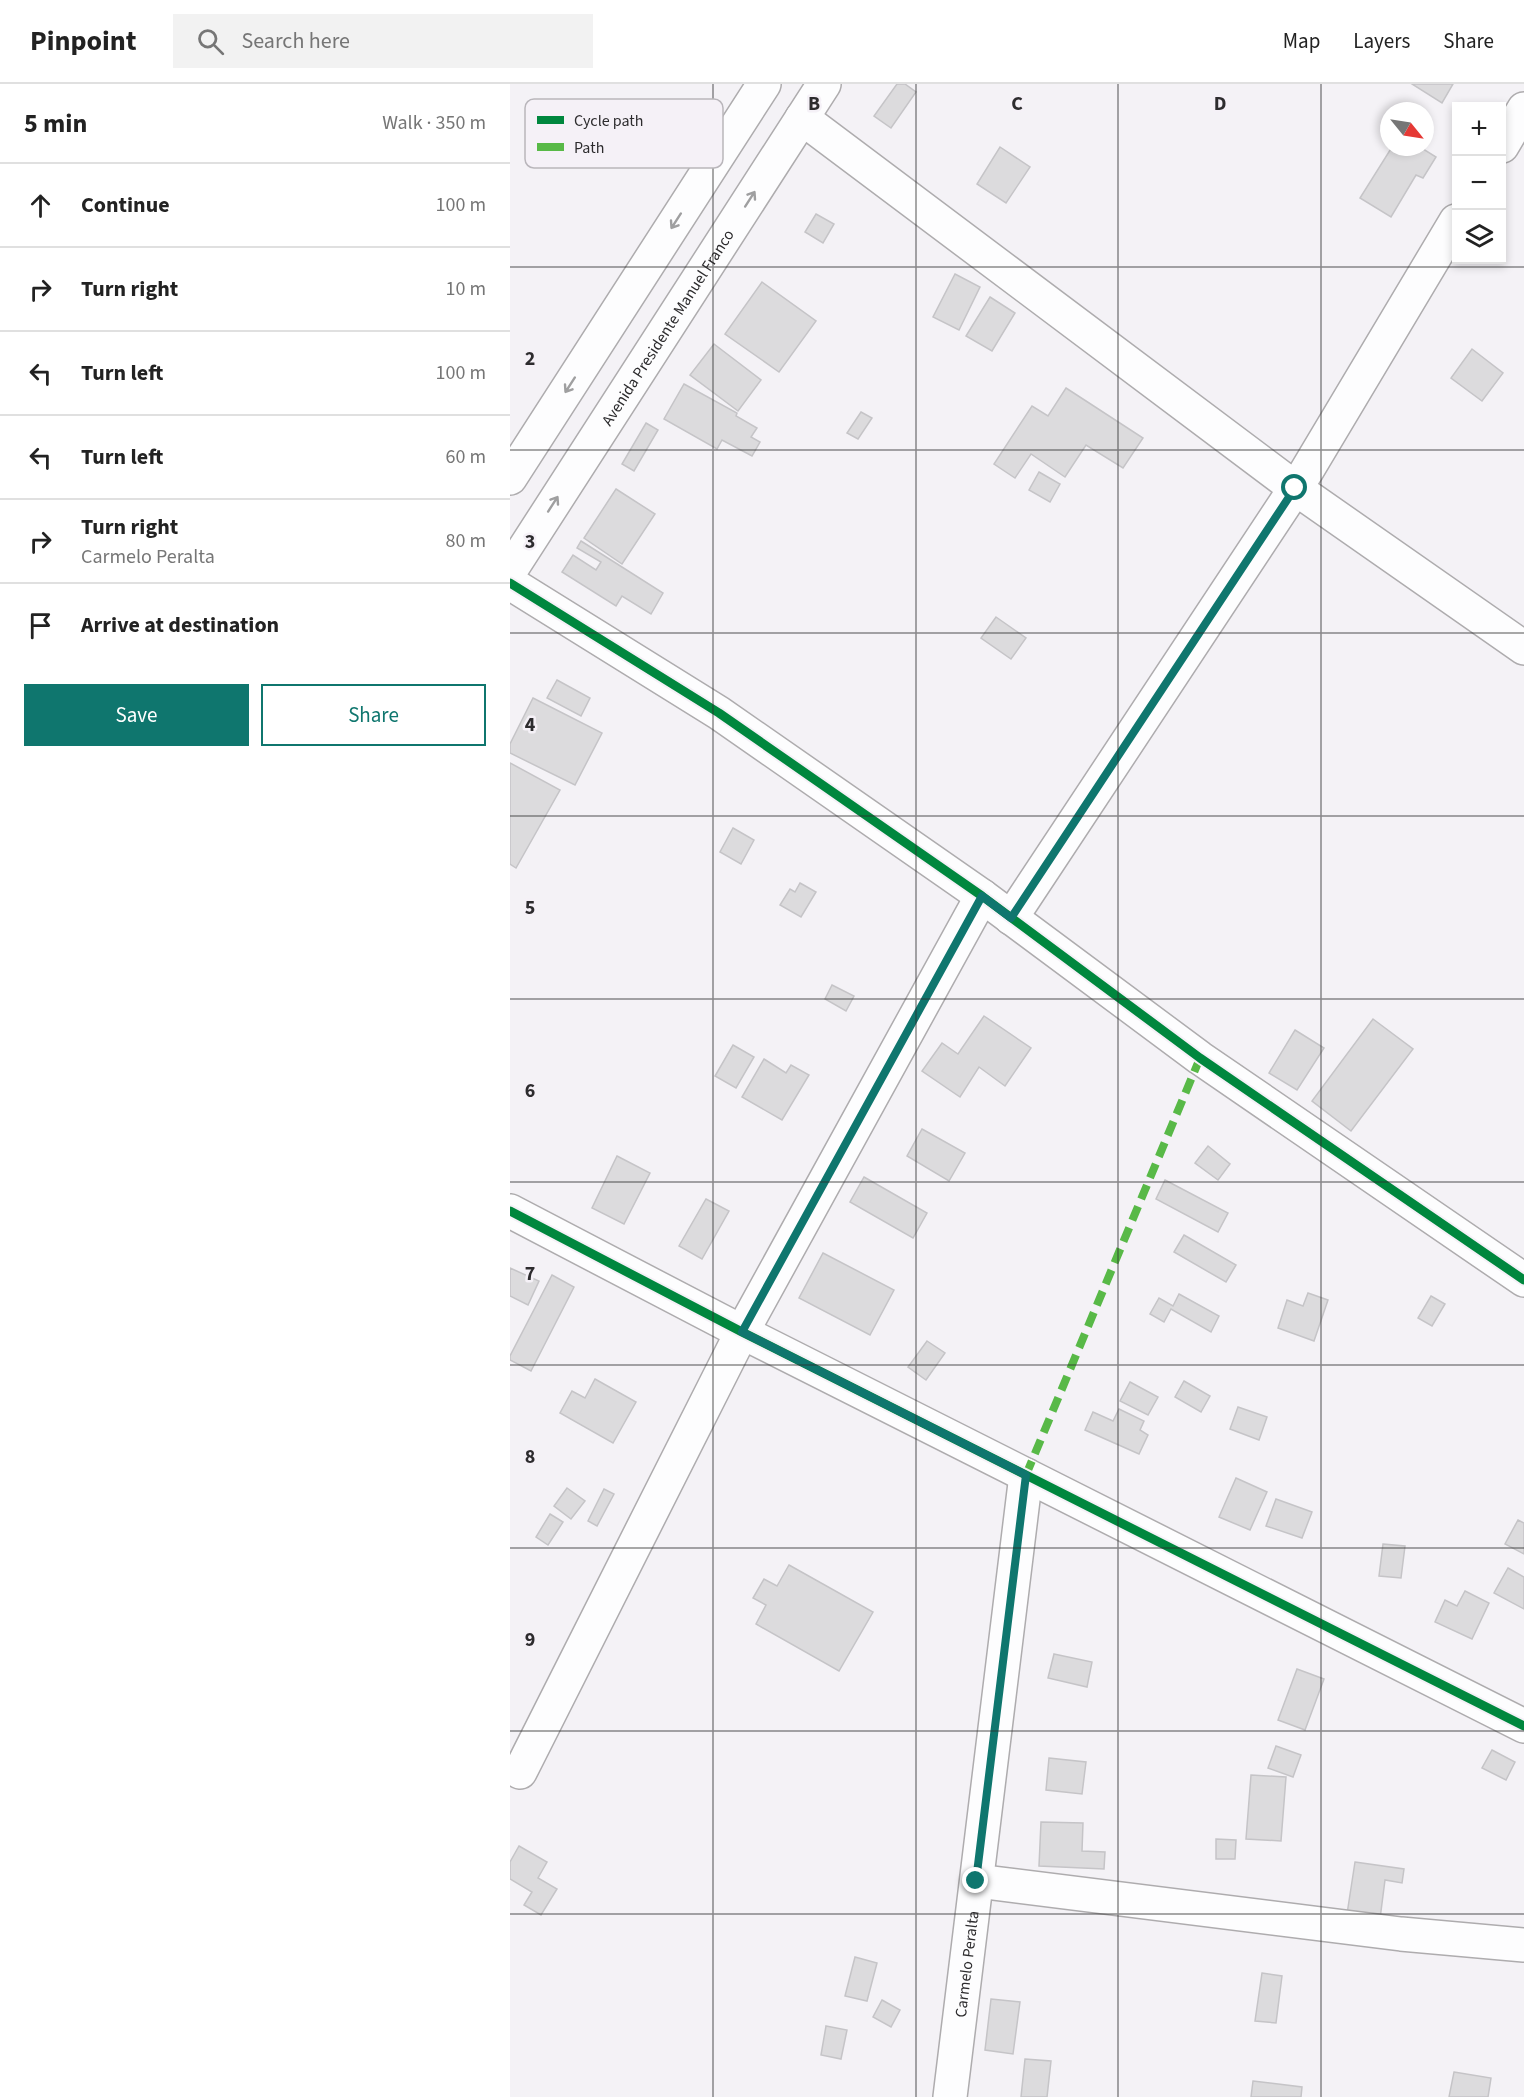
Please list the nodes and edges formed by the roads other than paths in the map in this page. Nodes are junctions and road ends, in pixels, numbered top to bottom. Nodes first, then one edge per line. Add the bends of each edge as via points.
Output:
1 (764, 84) edge
2 (824, 84) edge
3 (1524, 109) edge
4 (802, 118) junction
5 (1506, 139) edge
6 (723, 148) edge
7 (710, 168) edge
8 (1452, 228) edge
9 (510, 478) edge
10 (1295, 488) junction
11 (510, 571) edge
12 (510, 583) edge
13 (1524, 648) edge
14 (982, 896) junction
15 (1011, 918) junction
16 (510, 1211) edge
17 (1524, 1280) edge
18 (742, 1332) junction
19 (1026, 1475) junction
20 (1524, 1726) edge
21 (520, 1772) dead end
22 (976, 1881) junction
23 (1524, 1945) edge
24 (950, 2097) edge

1 -> 6 street
2 - 4 street, Avenida Presidente Manuel Franco
3 - 5 street
4 - 10 street
11 -> 4 street, Avenida Presidente Manuel Franco
7 -> 9 street
8 - 10 street
10 - 13 street
10 - 15 street
12 - 14 street via 719,713
14 - 15 street
14 - 18 street
15 - 17 street via 1200,1058
16 - 18 street
18 - 19 street
18 - 21 street
19 - 20 street
19 - 22 street, Carmelo Peralta
22 - 23 street via 1378,1931
22 - 24 street, Carmelo Peralta

